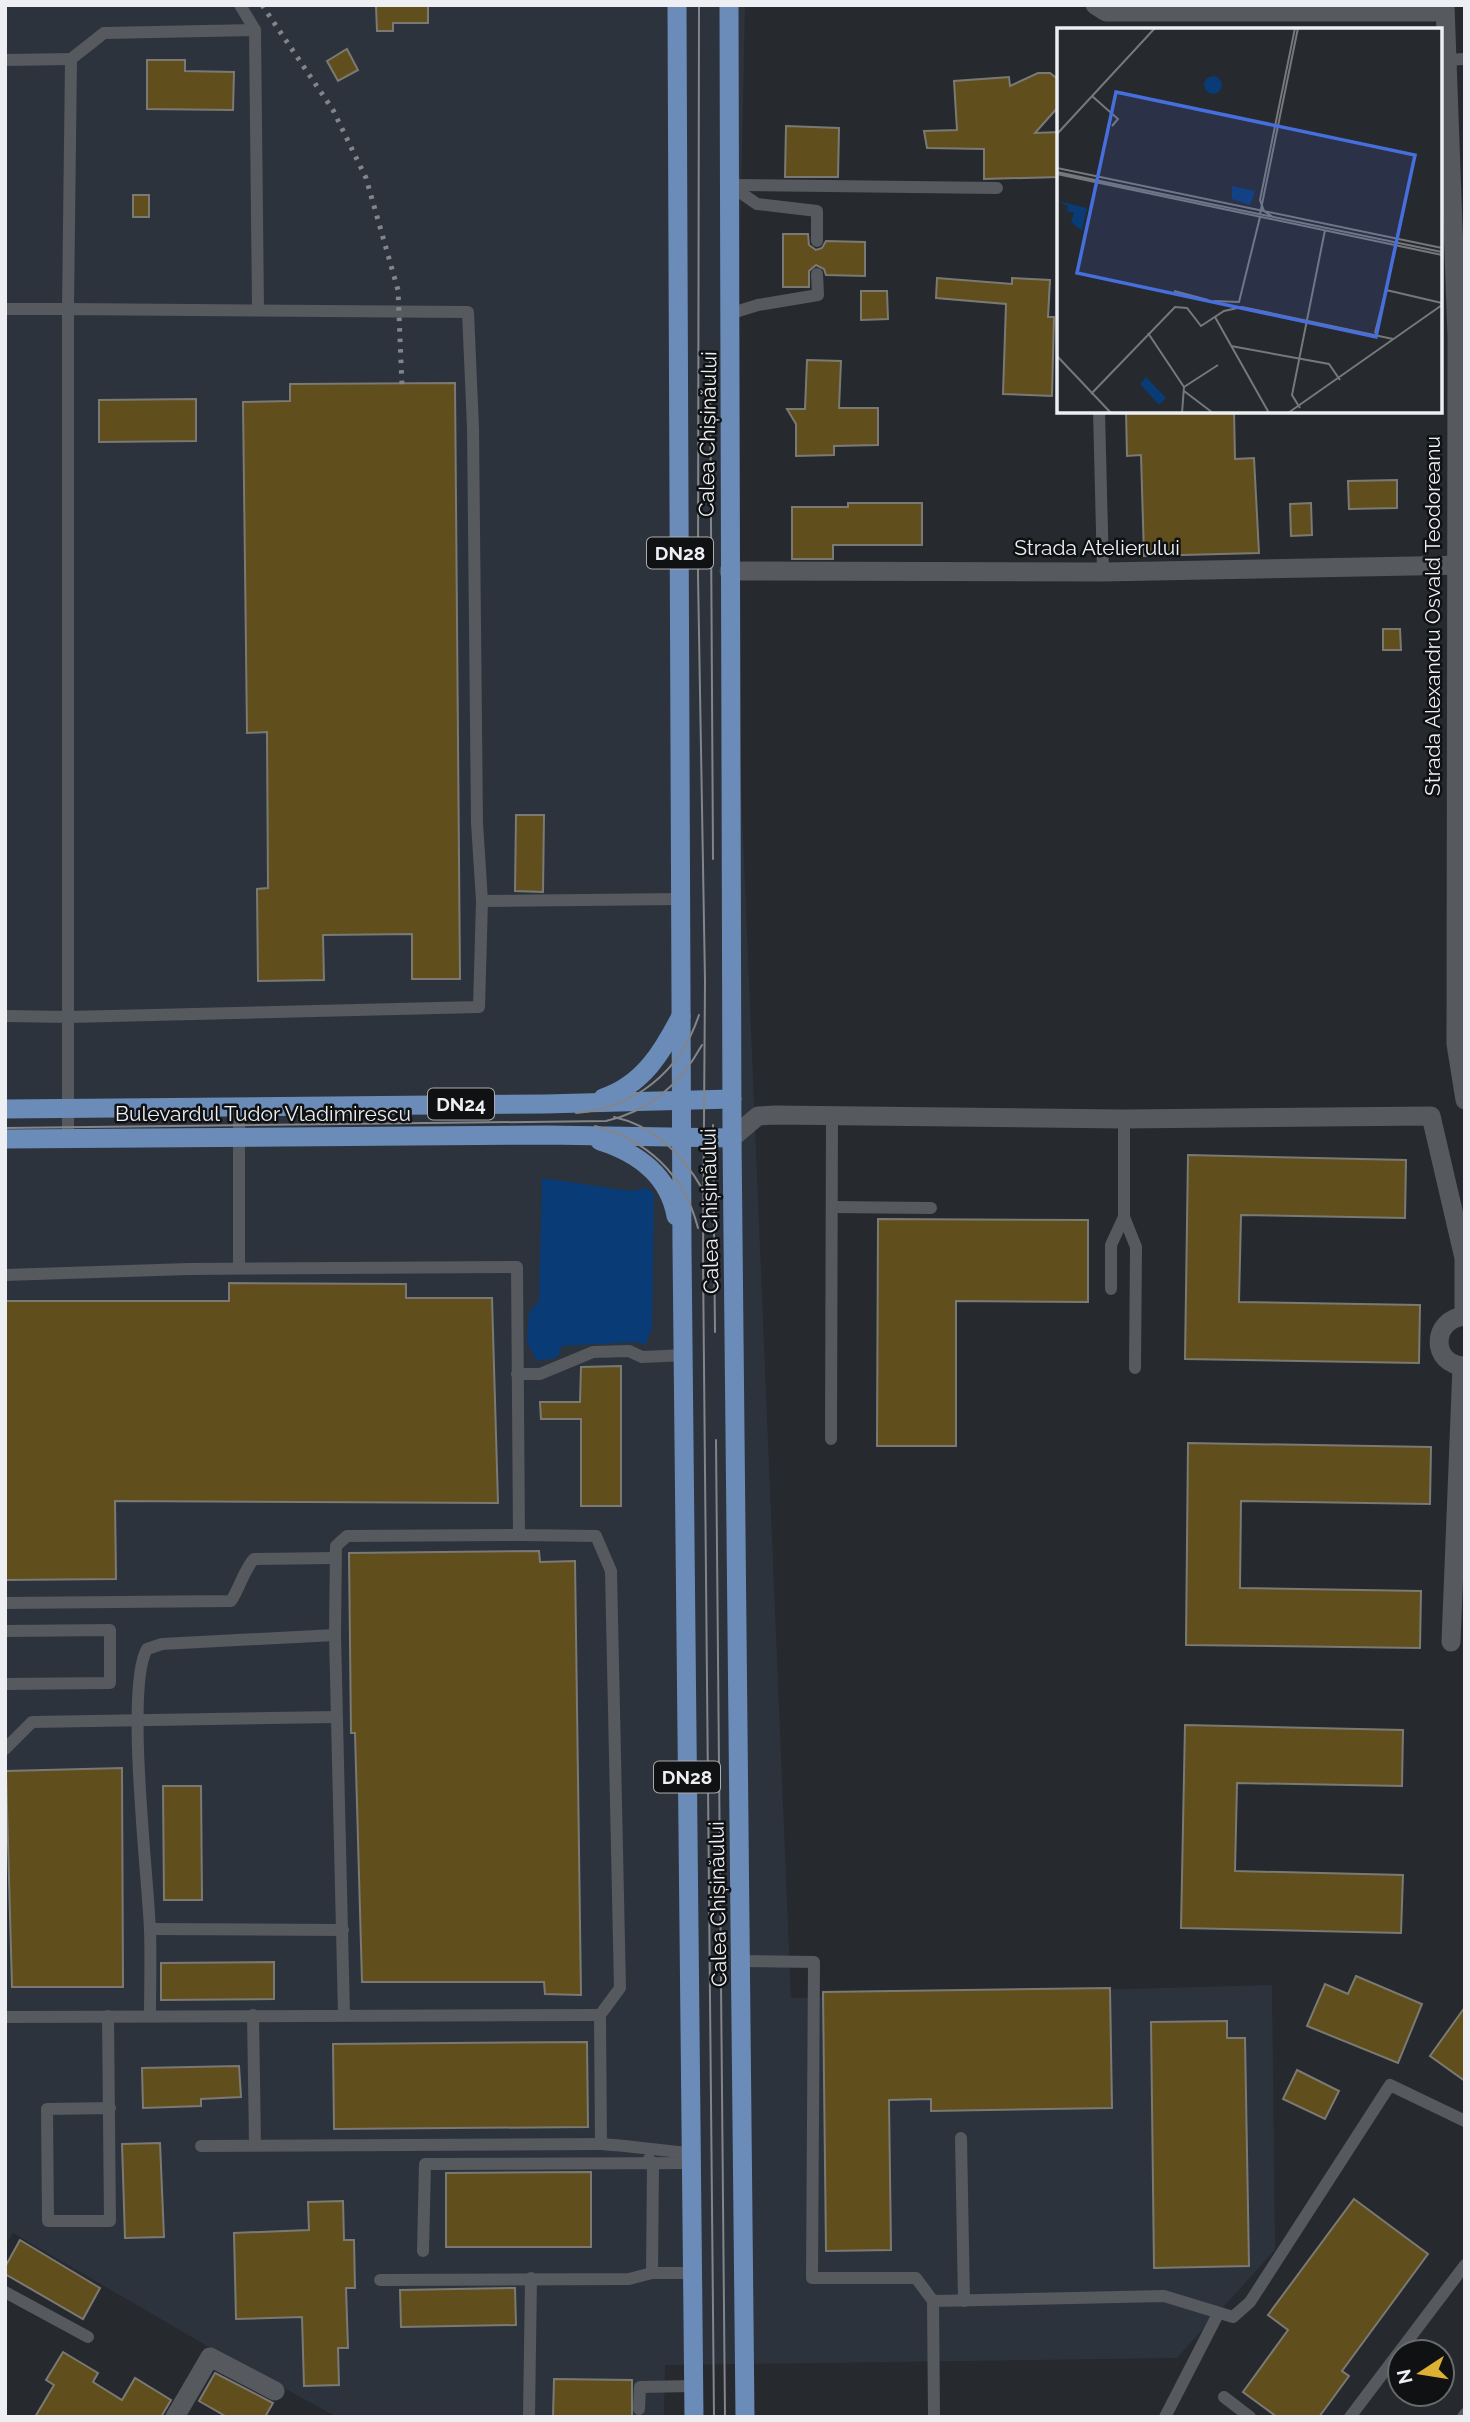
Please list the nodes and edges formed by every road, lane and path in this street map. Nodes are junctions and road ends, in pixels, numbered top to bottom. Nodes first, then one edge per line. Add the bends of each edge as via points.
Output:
1 (240, 5) edge
2 (677, 5) edge
3 (729, 5) edge
4 (1096, 6) edge
5 (1445, 8) edge
6 (254, 30) junction
7 (71, 59) junction
8 (1465, 59) edge
9 (5, 60) edge
10 (1445, 60) junction
11 (731, 186) junction
12 (997, 188) dead end
13 (817, 241) dead end
14 (1448, 259) edge
15 (817, 274) dead end
16 (257, 308) junction
17 (5, 309) edge
18 (68, 309) junction
19 (732, 313) junction
20 (1461, 335) edge
21 (1099, 413) edge
22 (1460, 565) edge
23 (729, 571) junction
24 (1103, 572) junction
25 (1459, 734) edge
26 (682, 899) junction
27 (482, 901) junction
28 (1460, 906) edge
29 (683, 1012) junction
30 (5, 1016) edge
31 (69, 1017) junction
32 (732, 1099) junction
33 (683, 1100) junction
34 (1465, 1100) edge
35 (587, 1103) junction
36 (239, 1106) junction
37 (69, 1108) junction
38 (5, 1109) edge
39 (832, 1115) junction
40 (758, 1116) junction
41 (1124, 1119) junction
42 (239, 1136) junction
43 (586, 1136) junction
44 (68, 1138) junction
45 (682, 1138) junction
46 (732, 1138) junction
47 (5, 1139) edge
48 (832, 1207) junction
49 (931, 1208) dead end
50 (1124, 1217) junction
51 (682, 1247) junction
52 (239, 1268) junction
53 (5, 1275) edge
54 (1111, 1289) dead end
55 (1464, 1316) edge
56 (685, 1355) junction
57 (1464, 1366) edge
58 (1135, 1368) dead end
59 (517, 1374) junction
60 (831, 1439) dead end
61 (519, 1535) junction
62 (335, 1558) junction
63 (5, 1603) edge
64 (5, 1631) edge
65 (335, 1635) junction
66 (1451, 1642) dead end
67 (5, 1684) edge
68 (336, 1717) junction
69 (139, 1720) junction
70 (5, 1749) edge
71 (150, 1929) junction
72 (343, 1930) junction
73 (741, 1961) junction
74 (253, 2015) junction
75 (344, 2015) junction
76 (600, 2015) junction
77 (108, 2016) junction
78 (150, 2016) junction
79 (5, 2017) edge
80 (110, 2108) junction
81 (1465, 2121) edge
82 (961, 2138) dead end
83 (255, 2144) junction
84 (601, 2144) junction
85 (201, 2146) dead end
86 (642, 2151) junction
87 (693, 2158) junction
88 (653, 2164) junction
89 (423, 2252) dead end
90 (1465, 2265) edge
91 (652, 2273) junction
92 (693, 2273) junction
93 (531, 2278) junction
94 (380, 2280) dead end
95 (5, 2292) edge
96 (933, 2301) junction
97 (964, 2301) junction
98 (1218, 2314) junction
99 (88, 2337) dead end
100 (694, 2386) junction
101 (275, 2391) dead end
102 (1224, 2397) dead end
103 (639, 2409) dead end
104 (175, 2417) edge
105 (528, 2417) edge
106 (694, 2417) edge
107 (745, 2417) edge
108 (934, 2417) edge
109 (1165, 2417) edge
110 (1250, 2417) edge
111 (1350, 2417) edge

1 - 6 lane
2 - 26 main road, Calea Chișinăului / DN28
3 - 11 main road, Calea Chișinăului / DN28
4 - 5 street via 1116,12
5 - 10 street, Strada Alexandru Osvald Teodoreanu
6 - 7 lane via 104,33
6 - 16 lane
7 - 9 lane
7 - 18 lane
8 - 10 lane
10 - 14 street, Strada Alexandru Osvald Teodoreanu
11 - 12 lane
11 - 13 lane via 757,204 817,211
11 - 19 main road, Calea Chișinăului / DN28
14 - 20 street, Strada Alexandru Osvald Teodoreanu
15 - 19 lane via 818,295
16 - 18 lane
16 - 27 lane via 468,312
17 - 18 lane
18 - 31 lane
19 - 23 main road, Calea Chișinăului / DN28
20 - 22 street, Strada Alexandru Osvald Teodoreanu
21 - 24 lane
22 - 24 street, Strada Atelierului
22 - 25 street, Strada Alexandru Osvald Teodoreanu
23 - 24 street, Strada Atelierului
23 - 32 main road, Calea Chișinăului / DN28
25 - 28 street, Strada Alexandru Osvald Teodoreanu
26 - 27 lane
26 - 29 main road, Calea Chișinăului / DN28
27 - 31 lane via 479,1007
28 - 34 street, Strada Alexandru Osvald Teodoreanu via 1455,1044
29 - 33 main road, Calea Chișinăului / DN28
29 - 35 main road via 656,1061 643,1074 611,1095
30 - 31 lane
31 - 37 lane
32 - 33 main road, Bulevardul Tudor Vladimirescu / DN24
32 - 40 street
32 - 46 main road, Calea Chișinăului / DN28
33 - 35 main road, Bulevardul Tudor Vladimirescu / DN24
33 - 45 main road, Calea Chișinăului / DN28
35 - 36 main road, Bulevardul Tudor Vladimirescu / DN24
36 - 37 main road, Bulevardul Tudor Vladimirescu / DN24
36 - 42 lane
37 - 38 main road, Bulevardul Tudor Vladimirescu / DN24
37 - 44 lane
39 - 40 street
39 - 41 street
39 - 48 lane
40 - 46 street
41 - 50 lane
41 - 55 street via 1431,1116 1464,1258
42 - 43 main road, Bulevardul Tudor Vladimirescu / DN24
42 - 44 main road, Bulevardul Tudor Vladimirescu / DN24
42 - 52 lane
43 - 45 main road, Bulevardul Tudor Vladimirescu / DN24
43 - 51 main road via 632,1155 664,1181 673,1199
44 - 47 main road, Bulevardul Tudor Vladimirescu / DN24
45 - 46 main road, Bulevardul Tudor Vladimirescu / DN24
45 - 51 main road, Calea Chișinăului / DN28
46 - 73 main road, Calea Chișinăului / DN28
48 - 49 lane
48 - 60 lane
50 - 54 lane via 1111,1245
50 - 58 lane via 1136,1247
51 - 56 main road, Calea Chișinăului / DN28
52 - 53 lane
52 - 59 lane via 517,1267
55 - 57 street via 1443,1326 1438,1342 1444,1357
56 - 59 lane via 593,1352 540,1374
56 - 87 main road, Calea Chișinăului / DN28
57 - 66 street
59 - 61 lane
61 - 62 lane via 347,1536 336,1546
61 - 76 lane via 596,1536 611,1571 620,1988
62 - 63 lane via 254,1559 231,1601
62 - 65 lane
64 - 67 lane via 110,1630 110,1683
65 - 68 lane
65 - 69 lane via 162,1644 147,1649 141,1659
68 - 69 lane
68 - 72 lane
69 - 70 lane via 32,1722
69 - 71 lane
71 - 72 lane
71 - 78 lane
72 - 75 lane
73 - 96 lane via 814,1962 812,2278 916,2278
73 - 107 main road, Calea Chișinăului / DN28
74 - 75 lane
74 - 78 lane
74 - 83 lane
75 - 76 lane
76 - 84 lane
77 - 78 lane
77 - 79 lane
77 - 80 lane
80 - 80 lane via 110,2221 48,2221 47,2109
81 - 98 lane via 1390,2085 1250,2302 1233,2316
82 - 97 lane
83 - 84 lane
83 - 85 lane
84 - 86 lane
86 - 87 lane
86 - 88 lane
87 - 88 lane
87 - 92 main road, Calea Chișinăului / DN28
88 - 89 lane via 425,2164
88 - 91 lane
90 - 111 lane
91 - 92 lane
91 - 93 lane via 629,2278
92 - 100 main road, Calea Chișinăului / DN28
93 - 94 lane
93 - 105 lane
95 - 99 lane
96 - 97 lane
96 - 108 lane
97 - 98 lane via 1164,2296
98 - 109 lane
100 - 103 lane via 639,2388
100 - 106 main road, Calea Chișinăului / DN28
101 - 104 street via 212,2353
102 - 110 lane

